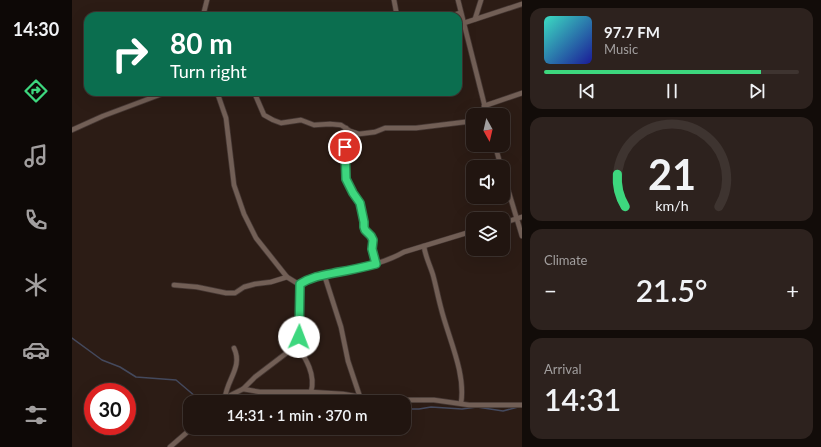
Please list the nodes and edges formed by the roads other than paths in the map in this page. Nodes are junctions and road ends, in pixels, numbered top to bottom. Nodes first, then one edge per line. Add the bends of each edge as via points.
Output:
1 (207, 0) edge
2 (394, 0) edge
3 (458, 0) edge
4 (481, 0) edge
5 (519, 0) edge
6 (522, 3) edge
7 (204, 12) edge
8 (396, 12) edge
9 (460, 12) edge
10 (462, 18) edge
11 (475, 19) junction
12 (464, 23) junction
13 (522, 93) edge
14 (156, 96) edge
15 (218, 96) edge
16 (256, 96) edge
17 (484, 106) joint
18 (466, 122) edge
19 (346, 128) junction
20 (72, 130) edge
21 (510, 198) edge
22 (522, 217) edge
23 (516, 219) junction
24 (510, 221) edge
25 (466, 233) edge
26 (522, 236) edge
27 (424, 246) junction
28 (376, 264) junction
29 (324, 274) junction
30 (287, 277) junction
31 (300, 284) junction
32 (174, 285) dead end
33 (296, 345) junction
34 (234, 348) dead end
35 (243, 389) junction
36 (311, 392) junction
37 (225, 395) edge
38 (231, 395) edge
39 (349, 395) edge
40 (359, 395) edge
41 (411, 400) edge
42 (460, 403) junction
43 (522, 405) edge
44 (184, 435) edge
45 (170, 447) edge

1 - 7 street
2 - 8 street
3 - 9 street
4 - 11 street
5 - 6 street
6 - 11 street
10 - 12 street
11 - 12 street
12 - 17 street
13 - 17 street
14 - 20 street
15 - 30 street via 226,118 234,185 244,214 256,238
16 - 19 street via 264,115 281,123 301,120 314,125 341,125
18 - 19 street via 416,128 385,128 368,134 359,134
19 - 28 street via 346,179 360,203 365,230 373,240 372,249
21 - 23 street
22 - 23 street
23 - 24 street
23 - 26 street
25 - 27 street
27 - 28 street
27 - 42 street via 424,254 434,279 458,368 462,396
28 - 29 street
29 - 31 street
29 - 40 street
30 - 31 street
30 - 32 street via 250,286 235,293
31 - 33 street via 300,328
33 - 35 street
33 - 36 street via 310,370 313,380
34 - 37 street via 238,356 237,363
35 - 36 street via 254,392
35 - 38 street
36 - 39 street
41 - 42 street
42 - 43 street
44 - 45 street

